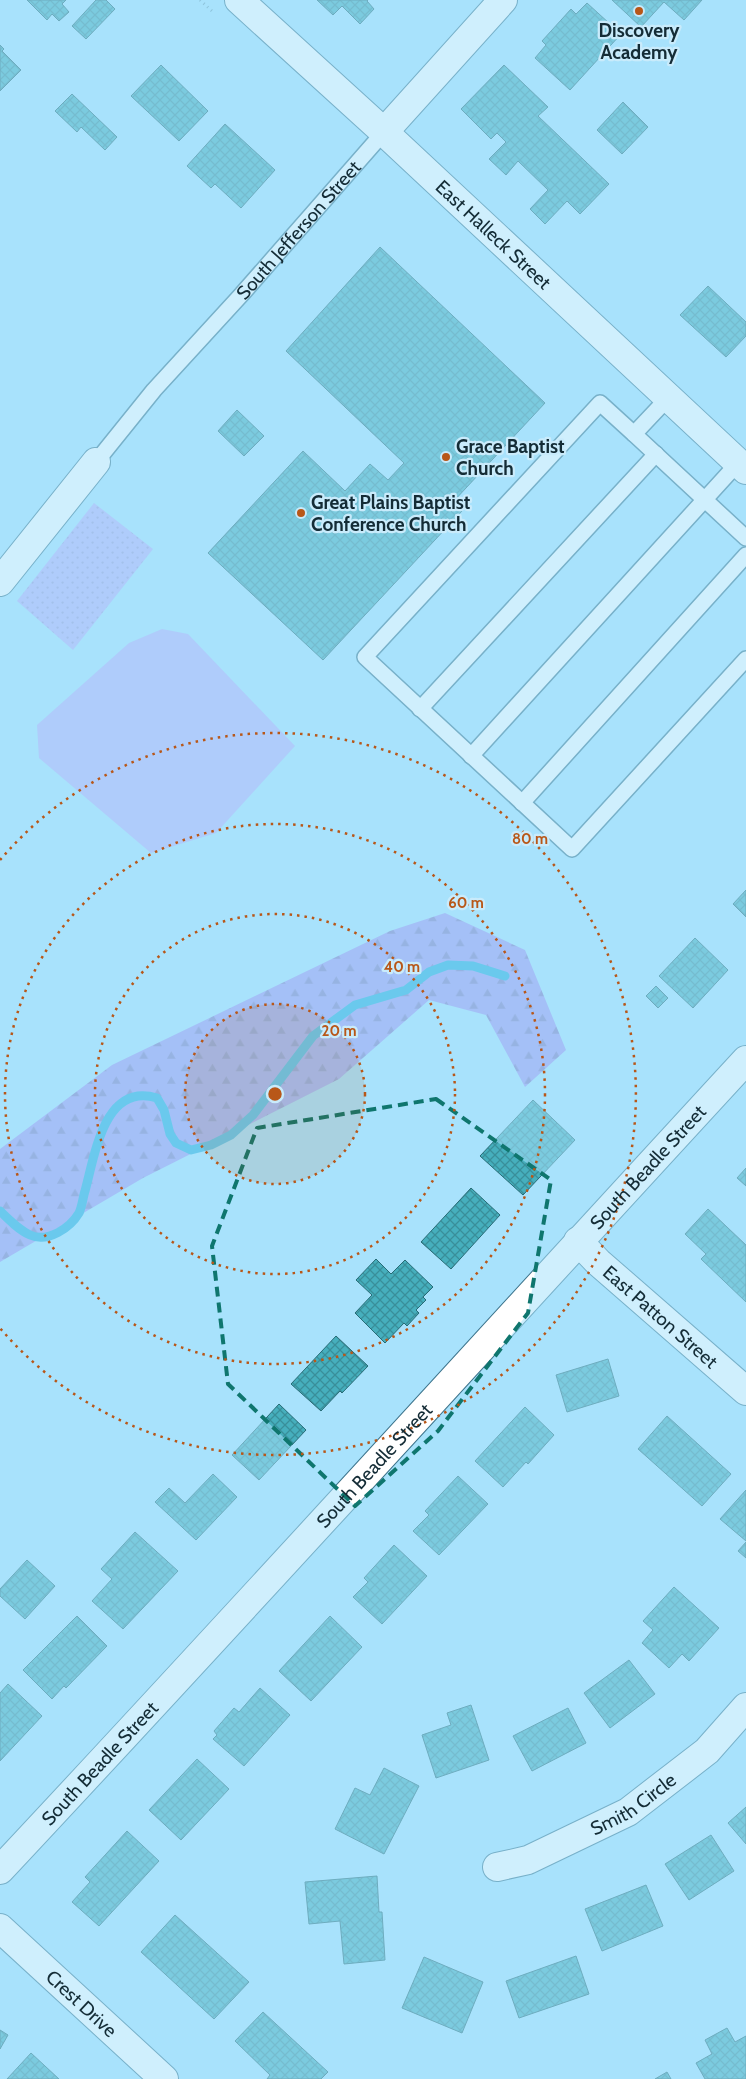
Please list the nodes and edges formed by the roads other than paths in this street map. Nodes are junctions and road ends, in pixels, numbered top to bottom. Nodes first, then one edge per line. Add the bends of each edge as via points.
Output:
1 (239, 0) edge
2 (503, 0) edge
3 (384, 132) junction
4 (668, 398) junction
5 (634, 434) junction
6 (656, 454) junction
7 (96, 462) joint
8 (743, 463) edge
9 (705, 498) junction
10 (746, 538) edge
11 (746, 555) edge
12 (0, 582) edge
13 (746, 659) edge
14 (420, 708) junction
15 (471, 756) junction
16 (522, 803) junction
17 (746, 1060) edge
18 (578, 1241) junction
19 (746, 1392) edge
20 (746, 1707) edge
21 (497, 1867) dead end
22 (0, 1870) edge
23 (0, 1928) edge
24 (164, 2079) edge

1 - 3 street, East Halleck Street
2 - 3 street, South Jefferson Street
3 - 4 street, East Halleck Street
3 - 7 lane, South Jefferson Street via 154,390
4 - 5 lane
4 - 8 street, East Halleck Street
5 - 6 lane
5 - 14 lane via 600,403 365,657
6 - 9 lane
6 - 14 lane
7 - 12 street
8 - 9 lane
9 - 10 lane
9 - 15 lane
11 - 16 lane
13 - 16 lane via 572,849
14 - 15 lane
15 - 16 lane
17 - 18 street, South Beadle Street
18 - 19 street, East Patton Street
18 - 22 street, South Beadle Street via 197,1660
20 - 21 street, Smith Circle via 707,1751 628,1812 528,1860
23 - 24 street, Crest Drive

